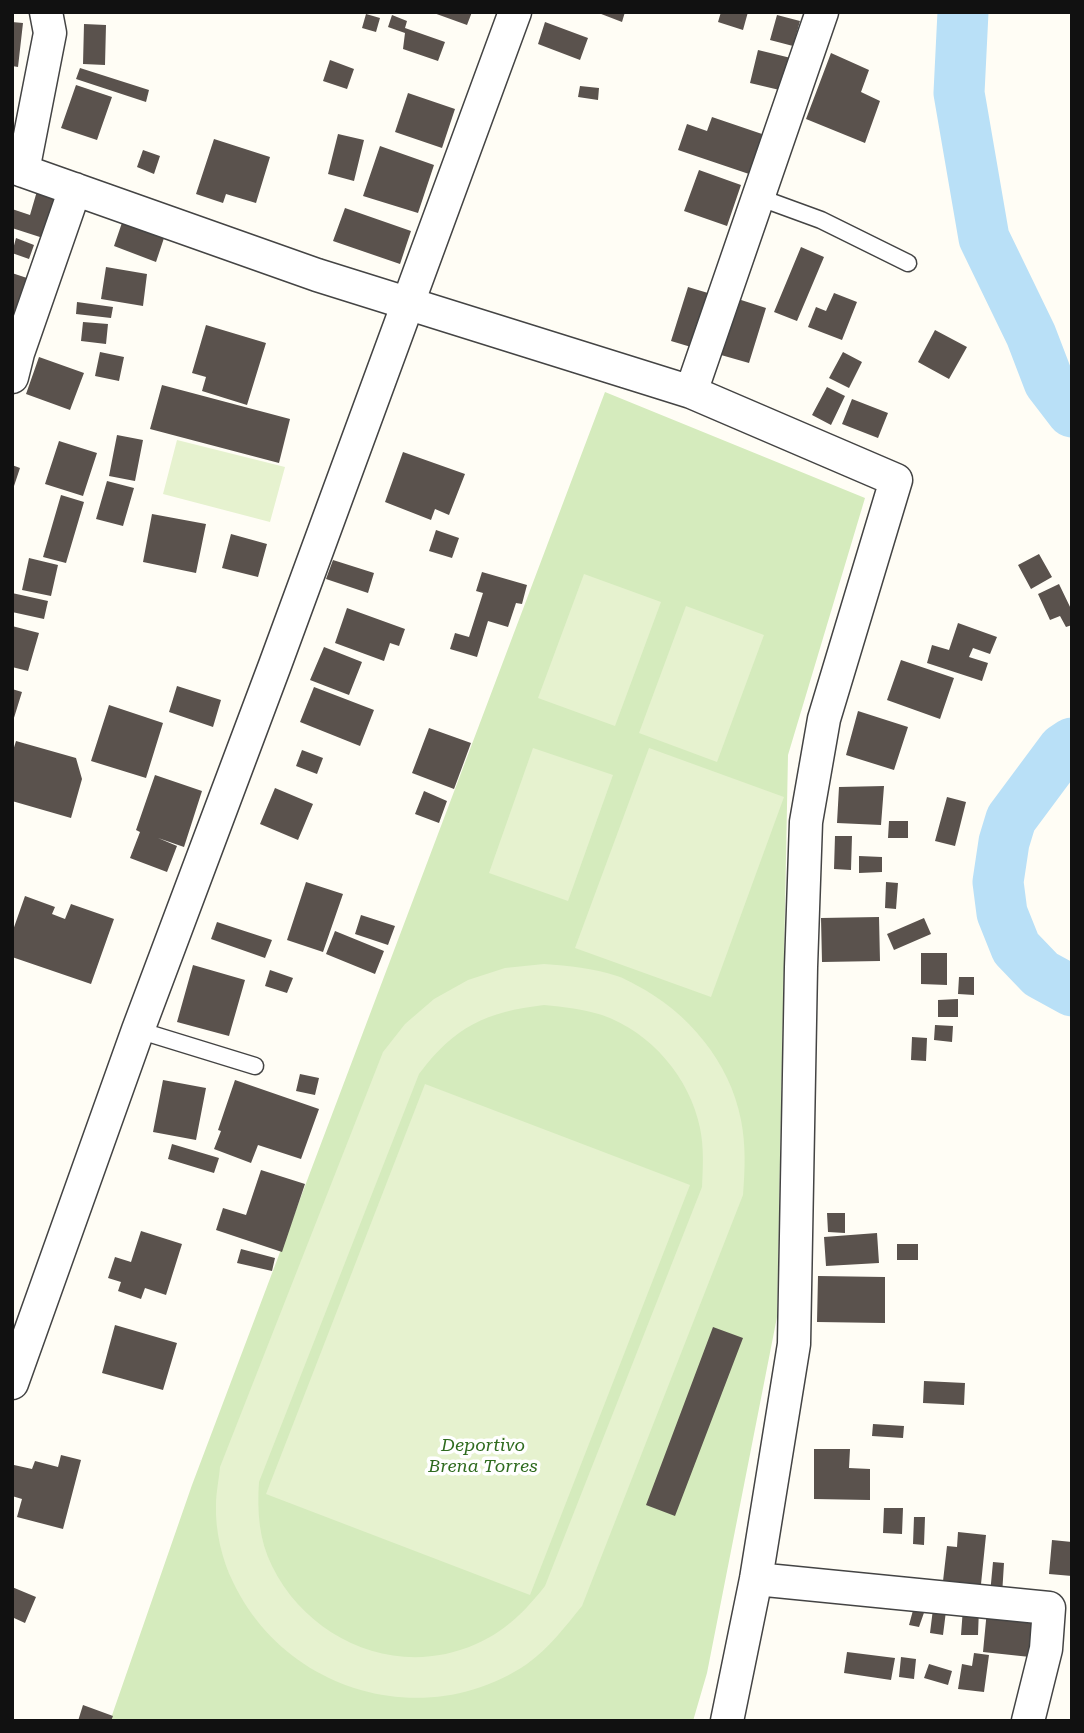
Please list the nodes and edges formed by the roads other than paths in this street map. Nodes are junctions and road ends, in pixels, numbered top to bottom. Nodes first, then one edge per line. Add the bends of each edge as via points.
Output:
1 (46, 12) edge
2 (516, 12) edge
3 (822, 12) edge
4 (18, 169) edge
5 (75, 189) junction
6 (758, 197) junction
7 (908, 263) dead end
8 (410, 303) junction
9 (12, 377) edge
10 (691, 391) junction
11 (138, 1030) junction
12 (255, 1066) dead end
13 (12, 1383) edge
14 (755, 1579) junction
15 (727, 1721) edge
16 (1028, 1721) edge

1 - 4 street via 50,33
2 - 8 street
3 - 6 street
4 - 5 street
5 - 8 street
5 - 9 street
6 - 7 lane via 821,220
6 - 10 street
8 - 10 street
8 - 11 street
10 - 14 street via 896,480 824,719 806,822 794,1344
11 - 12 lane
11 - 13 street
14 - 15 street
14 - 16 street via 1049,1608 1046,1649

